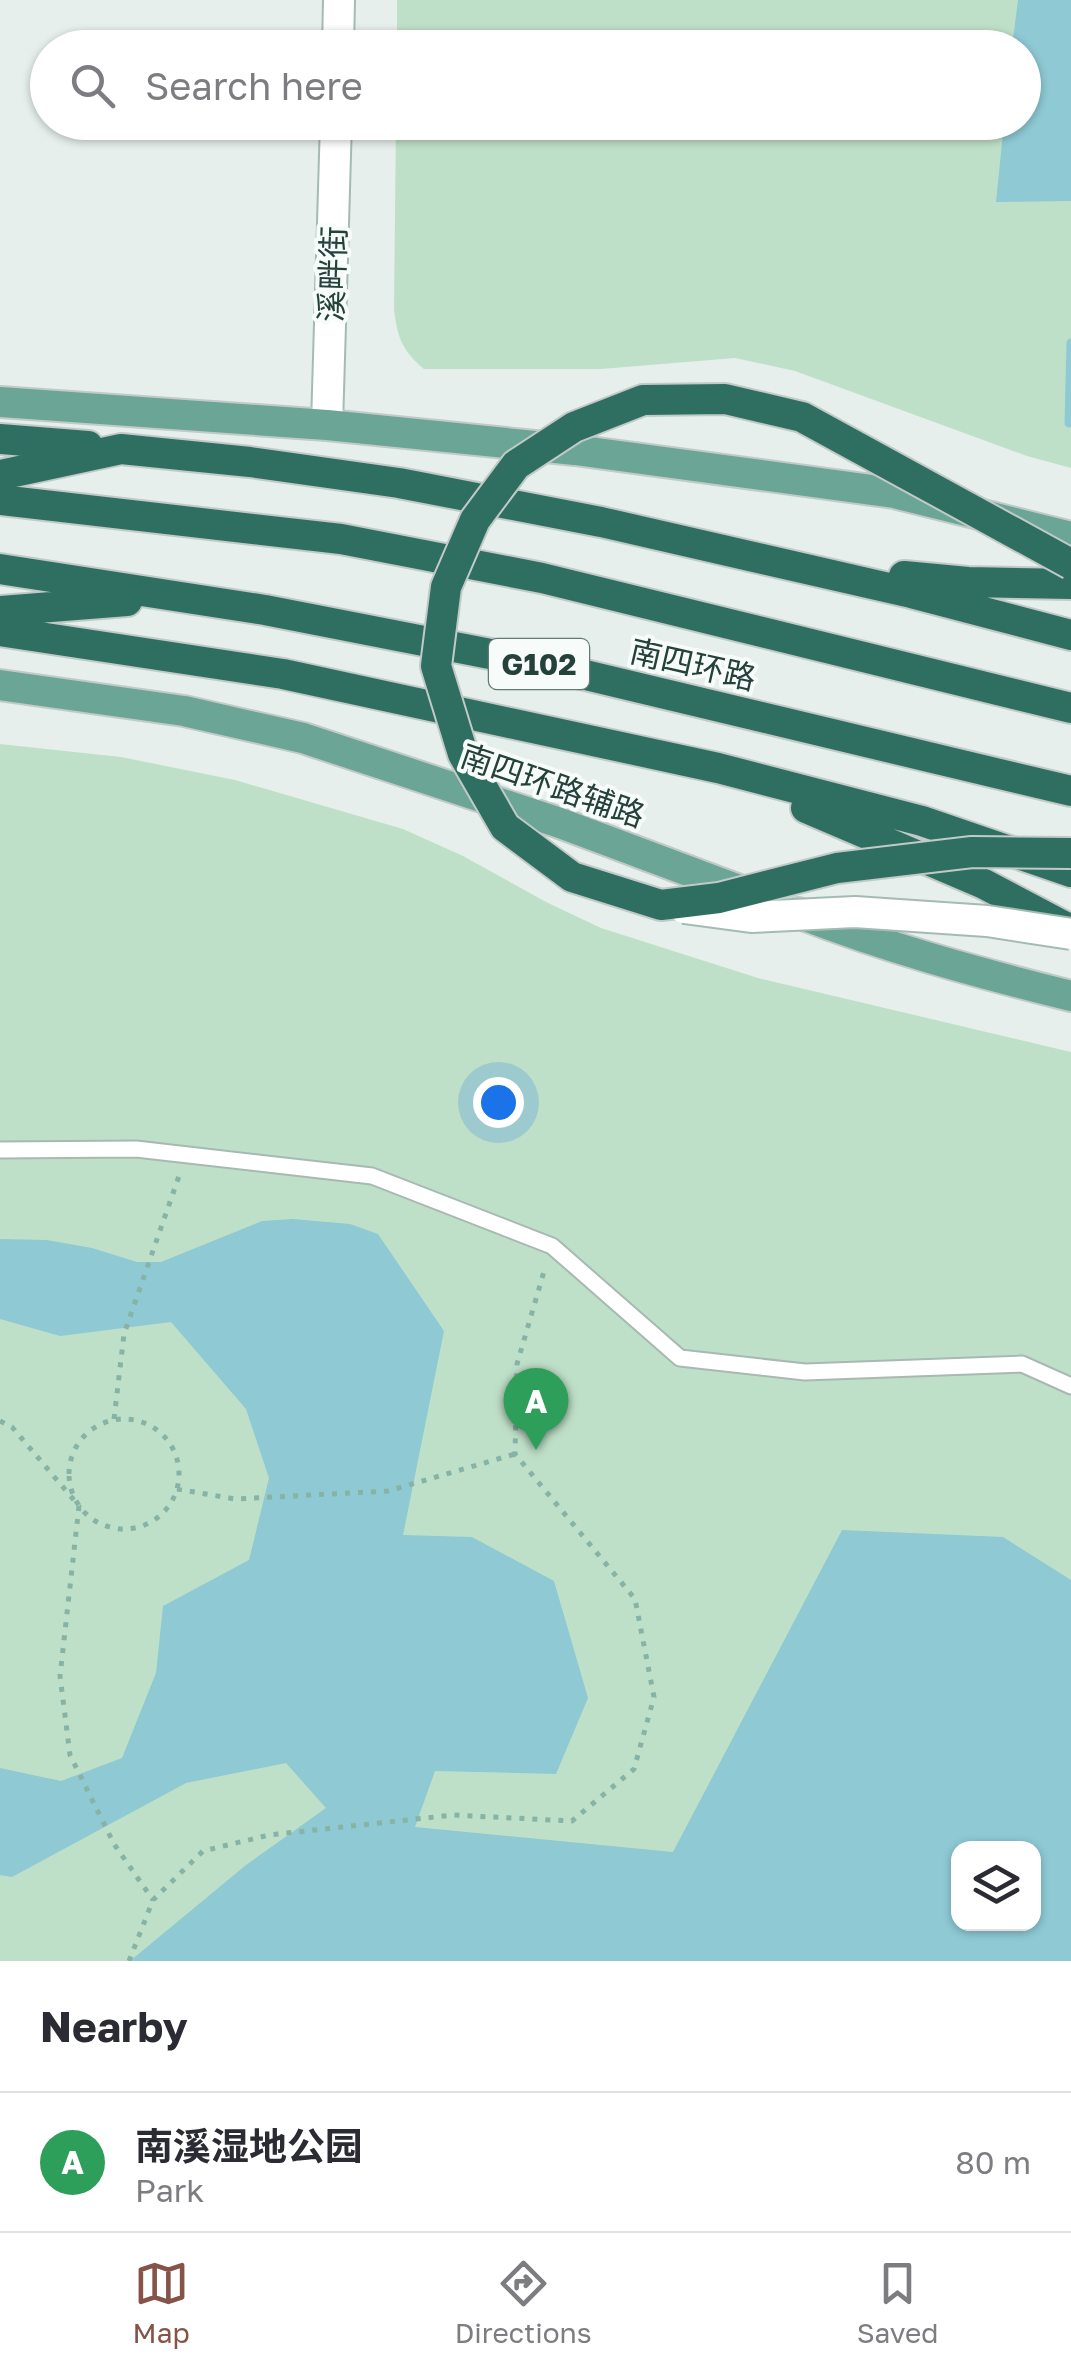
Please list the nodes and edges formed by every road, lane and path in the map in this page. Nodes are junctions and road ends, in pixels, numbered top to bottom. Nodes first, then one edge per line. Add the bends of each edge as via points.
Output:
1 (338, 0) edge
2 (338, 30) edge
3 (336, 140) edge
4 (0, 402) edge
5 (328, 425) junction
6 (0, 439) edge
7 (121, 449) junction
8 (0, 475) edge
9 (0, 500) edge
10 (1071, 538) edge
11 (1071, 564) edge
12 (790, 565) junction
13 (0, 570) edge
14 (1071, 584) edge
15 (176, 596) junction
16 (0, 612) edge
17 (0, 631) edge
18 (1071, 635) edge
19 (0, 685) edge
20 (1071, 708) edge
21 (628, 749) junction
22 (1071, 792) edge
23 (1071, 853) edge
24 (1071, 872) edge
25 (661, 905) junction
26 (1071, 932) edge
27 (1071, 996) edge
28 (0, 1150) edge
29 (187, 1154) junction
30 (552, 1246) junction
31 (1071, 1386) edge
32 (114, 1419) junction
33 (0, 1421) edge
34 (515, 1454) junction
35 (178, 1489) junction
36 (79, 1506) junction
37 (153, 1900) junction
38 (129, 1961) edge

1 - 2 street
3 - 5 street, 溪畔街
4 - 5 main road
5 - 10 main road via 894,493
6 - 7 highway
7 - 8 highway
7 - 12 highway via 399,483
9 - 20 highway, 南四环路 / G102 via 341,539 506,571
11 - 25 highway, bridge via 802,417 724,399 643,400 574,427 516,465 475,520 446,587 436,666 462,754 505,827 572,877
12 - 14 highway
12 - 18 highway
13 - 15 highway, 南四环路 / G102
15 - 16 highway
15 - 22 highway, 南四环路 / G102 via 531,662
17 - 21 highway via 283,674
19 - 27 main road, 南四环路辅路 via 184,710 303,738 576,829 849,933
21 - 24 highway via 922,821
21 - 26 highway via 828,816 984,884
23 - 25 highway, bridge via 972,852 837,868 719,898
25 - 26 street, bridge via 751,916 855,912 949,918
28 - 29 lane
29 - 30 lane via 372,1176
29 - 32 path via 124,1334
30 - 31 lane via 680,1358 805,1372 1022,1364
30 - 34 path via 516,1364
32 - 35 path via 151,1425 166,1437 176,1452
32 - 36 path via 82,1438 72,1454 71,1490
33 - 36 path
34 - 35 path via 388,1492 235,1500
34 - 37 path via 635,1599 654,1697 634,1769 572,1822 453,1815 269,1835 204,1851
35 - 36 path via 158,1518 125,1530 92,1519
36 - 37 path via 60,1676 70,1756 114,1844
37 - 38 path

